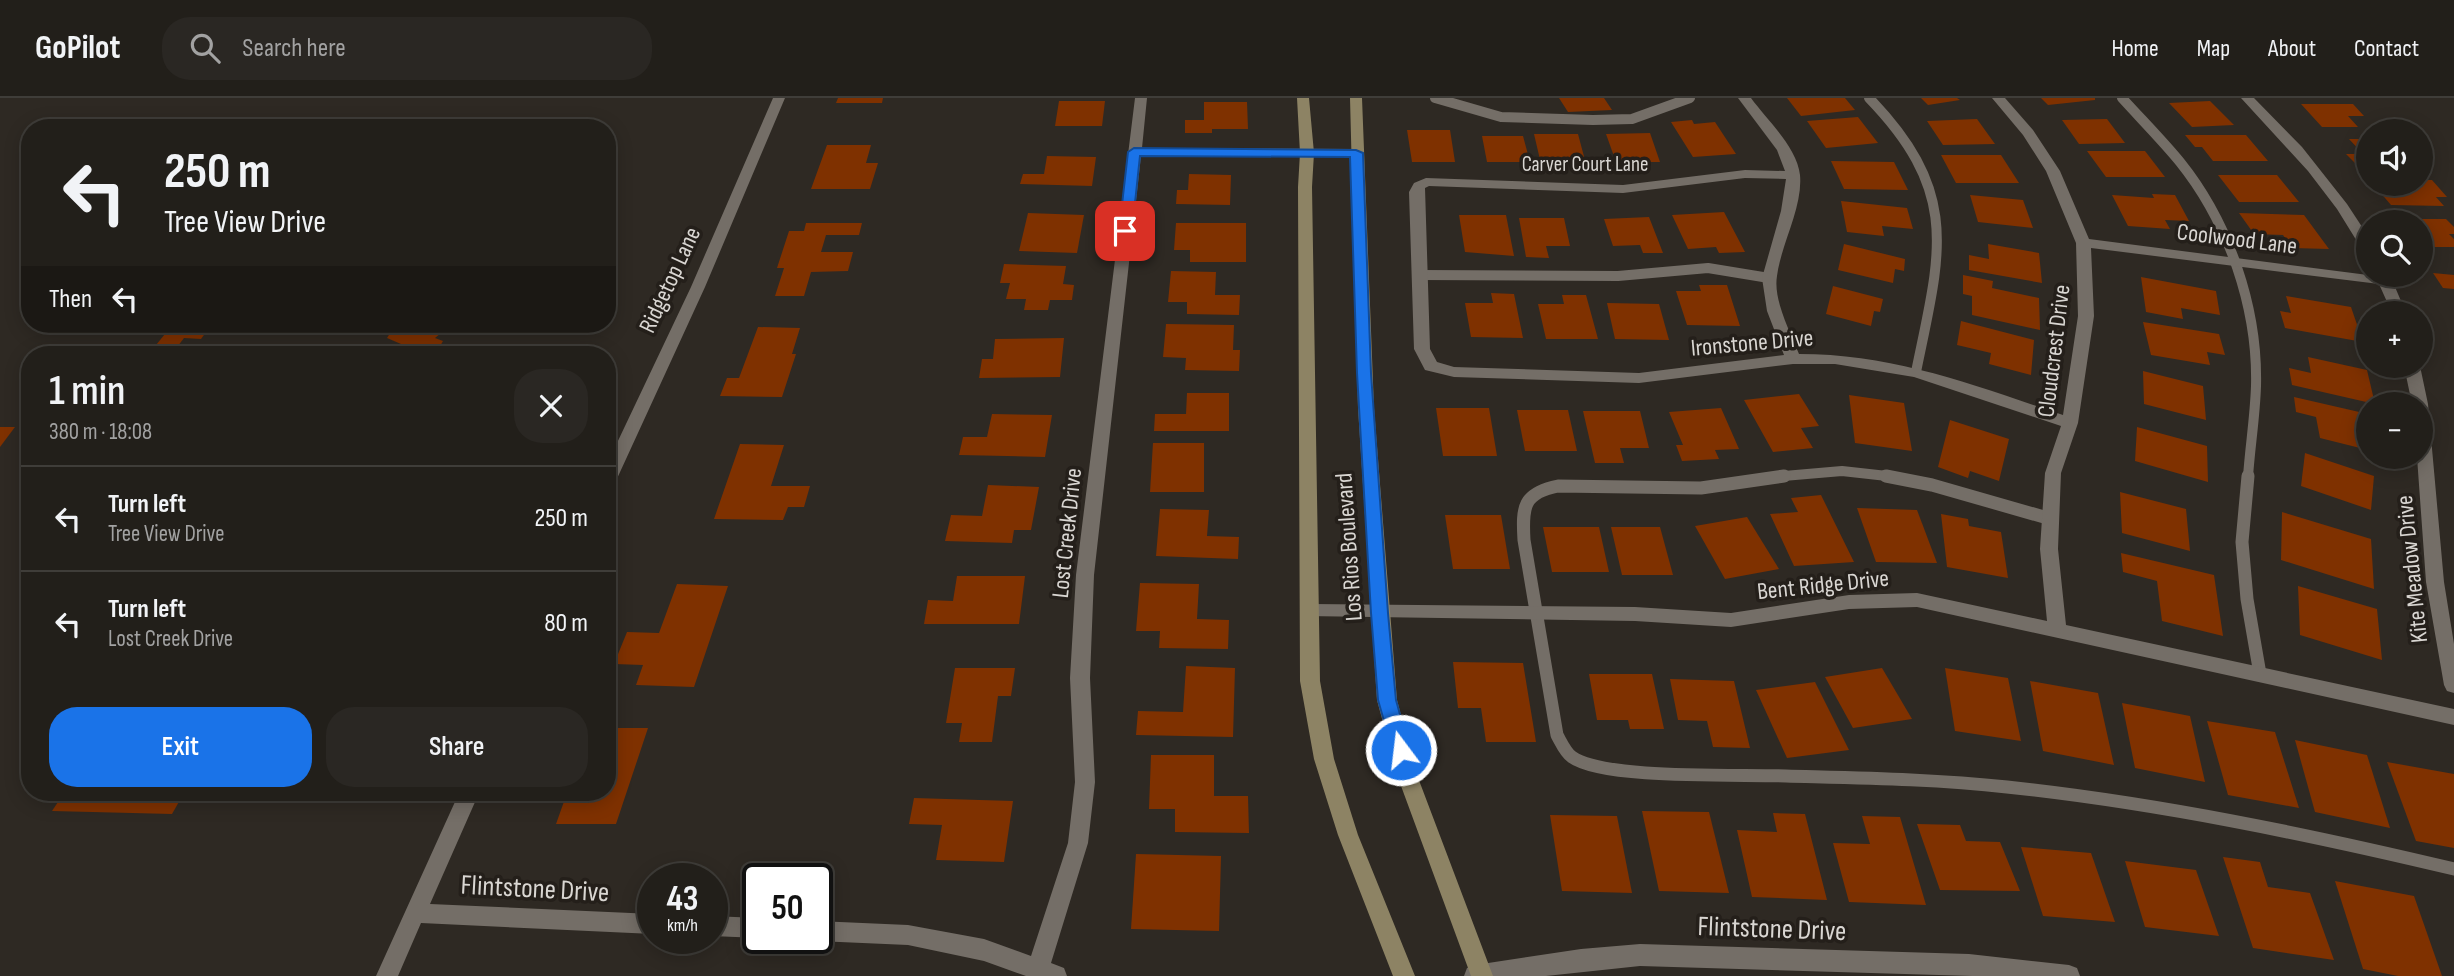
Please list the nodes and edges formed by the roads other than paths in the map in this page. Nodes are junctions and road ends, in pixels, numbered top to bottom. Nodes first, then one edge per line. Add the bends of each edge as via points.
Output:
1 (779, 98) edge
2 (1141, 98) edge
3 (1303, 98) edge
4 (1356, 98) edge
5 (1435, 98) edge
6 (1690, 98) edge
7 (1744, 98) edge
8 (1869, 98) edge
9 (1998, 98) edge
10 (2122, 98) edge
11 (2247, 98) edge
12 (1134, 152) junction
13 (1307, 153) junction
14 (1356, 153) junction
15 (1793, 175) junction
16 (2356, 230) edge
17 (2083, 243) junction
18 (2237, 262) junction
19 (2356, 274) edge
20 (1420, 275) junction
21 (1769, 278) junction
22 (1793, 359) junction
23 (1916, 372) junction
24 (2070, 423) junction
25 (616, 464) edge
26 (2425, 469) edge
27 (2051, 519) junction
28 (1311, 611) junction
29 (1379, 613) junction
30 (1535, 614) junction
31 (2057, 632) junction
32 (2260, 674) junction
33 (2454, 685) edge
34 (2454, 717) edge
35 (465, 801) edge
36 (2454, 869) edge
37 (415, 913) junction
38 (637, 923) edge
39 (833, 932) edge
40 (1047, 973) edge
41 (1479, 975) edge
42 (387, 976) edge
43 (1404, 976) edge
44 (2069, 976) edge

1 - 25 street, Ridgetop Lane
2 - 12 street, Lost Creek Drive
3 - 13 main road, Los Rios Boulevard
4 - 14 main road, Los Rios Boulevard
5 - 6 lane via 1501,117 1593,120 1632,119
7 - 15 street via 1783,149
8 - 23 lane via 1919,163 1937,222 1938,256
9 - 17 street, Cloudcrest Drive via 2053,171
10 - 18 lane via 2180,163
11 - 16 street via 2325,182
12 - 13 street
12 - 40 street, Lost Creek Drive via 1085,575 1080,678 1086,782 1079,843
13 - 14 street
13 - 28 main road, Los Rios Boulevard
14 - 29 main road, Los Rios Boulevard
15 - 20 street, Carver Court Lane via 1745,174 1623,189 1426,182 1416,192
15 - 21 street
17 - 18 street, Coolwood Lane
17 - 24 street, Cloudcrest Drive via 2086,316
18 - 19 street, Coolwood Lane
18 - 32 lane via 2256,385 2242,542
20 - 21 lane via 1618,276 1708,268
20 - 22 street, Ironstone Drive via 1422,349 1431,366 1454,372 1639,378
21 - 22 street via 1775,311
22 - 23 street, Ironstone Drive via 1835,359
23 - 24 street, Ironstone Drive
24 - 27 street, Cloudcrest Drive via 2053,473
26 - 33 street, Kite Meadow Drive via 2433,573
27 - 30 lane via 1858,471 1823,470 1722,486 1557,487 1537,491 1527,500 1522,515
27 - 31 street, Cloudcrest Drive via 2049,549
28 - 29 street, Bent Ridge Drive
28 - 43 main road, Los Rios Boulevard via 1310,681 1324,759 1348,835
29 - 30 street, Bent Ridge Drive
29 - 41 main road, Los Rios Boulevard via 1387,700 1407,775
30 - 31 street, Bent Ridge Drive via 1731,620 1849,601 1917,600
30 - 36 lane via 1557,735 1570,755 1592,766 1634,772 2006,787 2353,845
31 - 32 street, Bent Ridge Drive
32 - 34 street, Bent Ridge Drive
35 - 37 street
37 - 38 street, Flintstone Drive
37 - 42 street
39 - 40 street via 908,935 984,950
41 - 44 street, Flintstone Drive via 1640,955 1969,965

